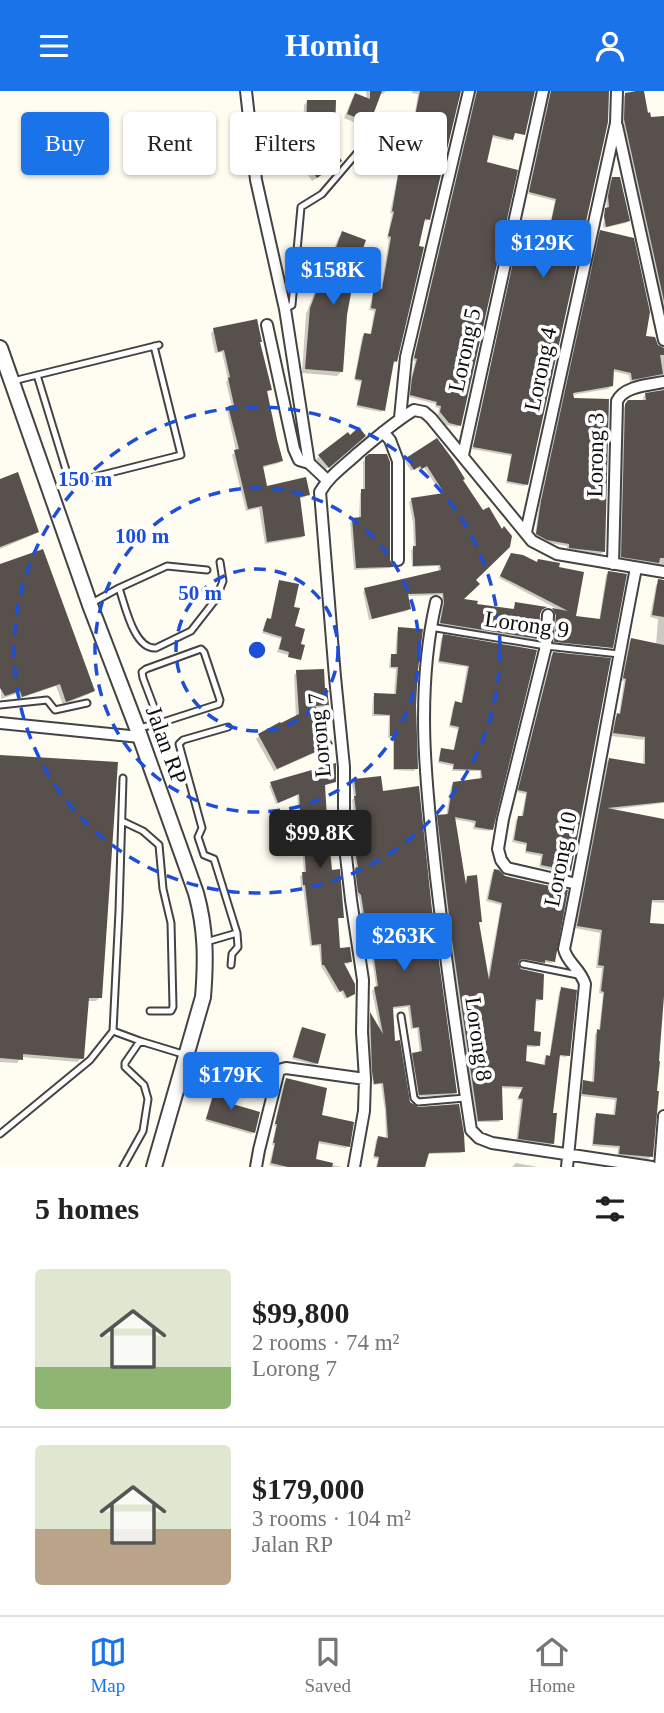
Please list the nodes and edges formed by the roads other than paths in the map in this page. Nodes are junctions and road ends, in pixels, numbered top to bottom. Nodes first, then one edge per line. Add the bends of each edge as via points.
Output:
1 (246, 91) edge
2 (469, 91) edge
3 (543, 91) edge
4 (617, 91) edge
5 (617, 123) junction
6 (354, 157) edge
7 (285, 309) junction
8 (267, 325) dead end
9 (664, 340) edge
10 (0, 348) edge
11 (37, 375) junction
12 (11, 381) junction
13 (664, 382) edge
14 (400, 418) junction
15 (383, 432) junction
16 (463, 455) junction
17 (309, 463) junction
18 (327, 480) junction
19 (526, 532) junction
20 (398, 559) dead end
21 (220, 562) dead end
22 (613, 564) junction
23 (636, 568) junction
24 (207, 570) dead end
25 (664, 572) edge
26 (119, 588) junction
27 (436, 602) dead end
28 (90, 605) junction
29 (548, 615) dead end
30 (430, 627) junction
31 (545, 646) junction
32 (619, 654) junction
33 (87, 703) dead end
34 (0, 705) edge
35 (0, 723) edge
36 (160, 723) junction
37 (228, 727) dead end
38 (139, 733) junction
39 (124, 778) dead end
40 (122, 821) junction
41 (577, 884) junction
42 (237, 933) junction
43 (205, 942) junction
44 (523, 964) dead end
45 (231, 965) dead end
46 (582, 976) junction
47 (150, 1011) dead end
48 (401, 1016) dead end
49 (113, 1031) junction
50 (140, 1041) junction
51 (187, 1055) junction
52 (365, 1079) junction
53 (466, 1098) junction
54 (664, 1117) edge
55 (0, 1134) edge
56 (568, 1154) junction
57 (123, 1167) edge
58 (155, 1167) edge
59 (257, 1167) edge
60 (354, 1167) edge
61 (567, 1167) edge
62 (652, 1167) edge
63 (660, 1167) edge

1 - 7 street via 256,180
2 - 14 street via 408,345
3 - 16 street, Lorong 5
4 - 5 street, Lorong 4
5 - 9 street
5 - 19 street, Lorong 4
6 - 7 lane via 322,194 301,207 292,305
7 - 17 street
8 - 17 street via 294,449 299,460
10 - 12 street, Jalan RP
11 - 11 lane via 70,483 181,455 157,345
11 - 12 lane
12 - 28 street, Jalan RP
13 - 22 street, Lorong 3 via 625,391 617,401
14 - 15 street
14 - 16 street via 414,409 424,412
15 - 18 street
15 - 20 street via 398,461
16 - 19 street
17 - 18 street
18 - 52 street, Lorong 7 via 320,492 320,507 344,767 346,856 363,980
19 - 22 street via 557,554
21 - 26 lane via 223,581 216,599 191,631 156,649 144,646 136,635
22 - 23 street
23 - 25 street
23 - 32 street, Lorong 10
24 - 26 lane via 167,566
26 - 28 lane
27 - 30 street, Lorong 8
28 - 38 street, Jalan RP
29 - 31 street
30 - 31 lane, Lorong 9
30 - 53 street, Lorong 8 via 423,710 425,782
31 - 32 lane, Lorong 9
31 - 41 street via 498,849 507,868
32 - 41 street, Lorong 10
33 - 34 lane via 55,710 47,700
35 - 38 street
36 - 36 lane via 142,672 201,649 219,704
36 - 38 lane
37 - 42 lane via 179,744 202,828 198,837 204,855 214,859
38 - 43 street, Jalan RP via 196,893
39 - 40 lane
40 - 47 lane via 159,845 171,922 173,1007 168,1012
40 - 49 lane
41 - 46 street, Lorong 10 via 564,949 565,957
42 - 43 lane
42 - 45 lane via 238,947
43 - 51 street, Jalan RP via 203,997
44 - 46 lane
46 - 56 street via 585,984
48 - 53 lane via 415,1101
49 - 50 lane
49 - 55 lane via 90,1060
50 - 51 lane
50 - 57 lane via 125,1067 144,1086 148,1099 143,1131
51 - 58 street, Jalan RP
52 - 59 street via 286,1067 279,1070
52 - 60 street, Lorong 7
53 - 56 street, Lorong 8 via 471,1130 479,1138
54 - 63 street
56 - 61 street
56 - 62 street, Lorong 8

